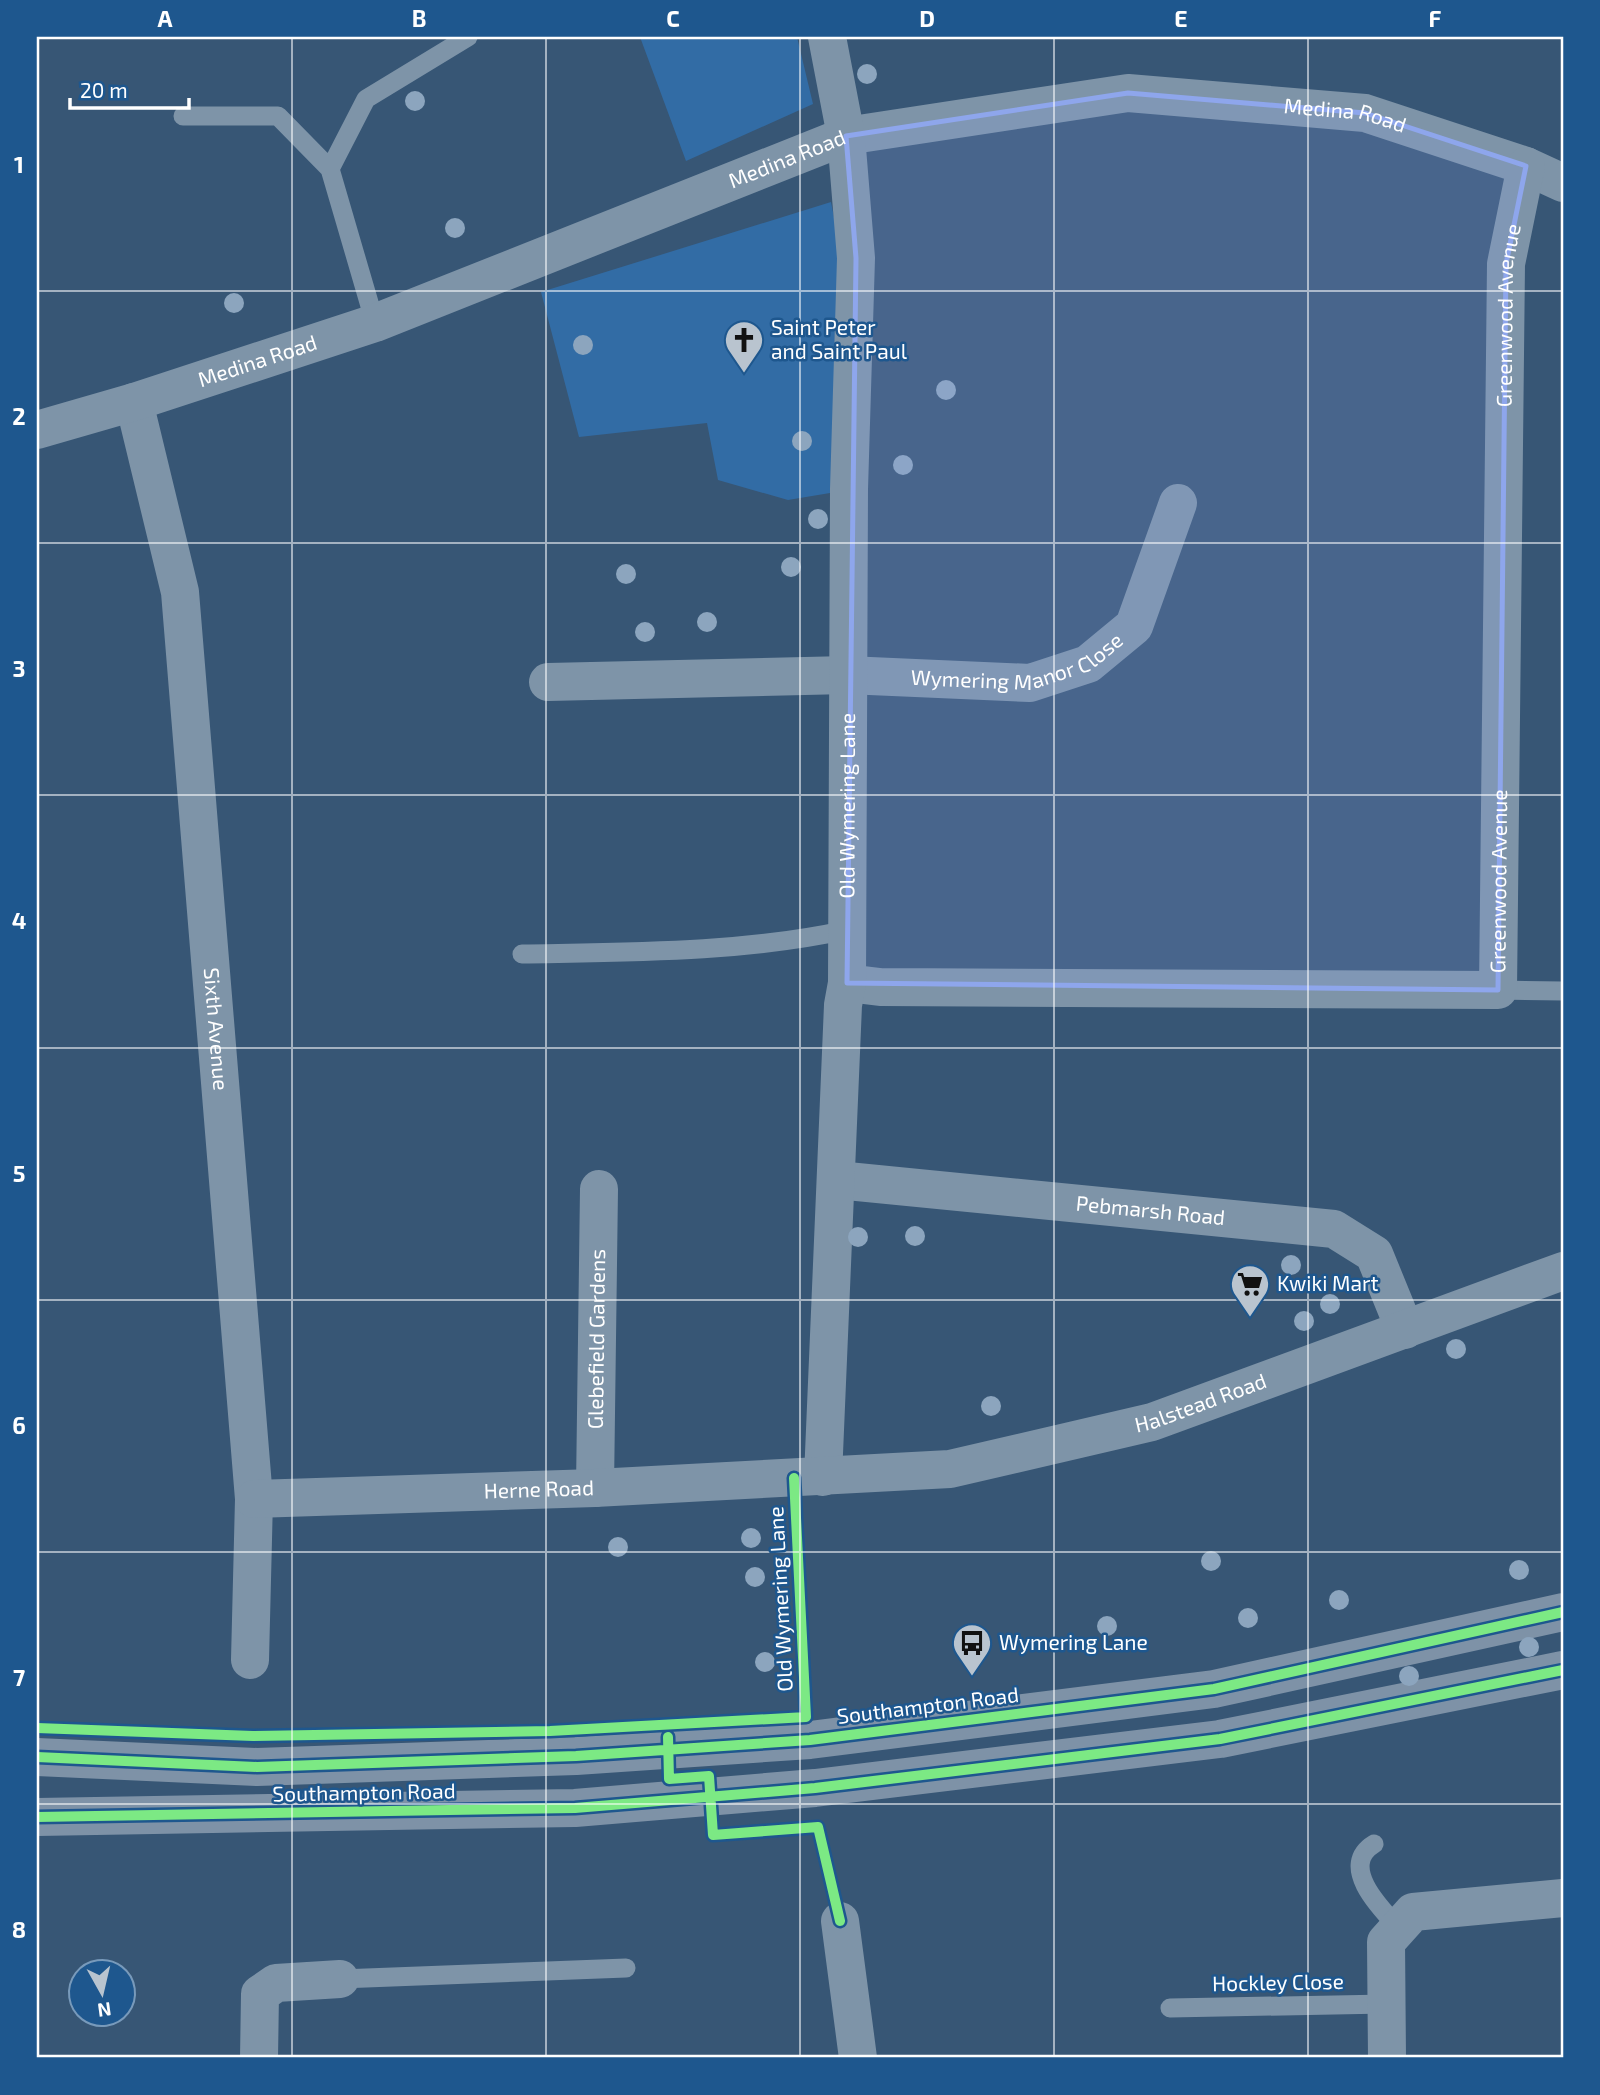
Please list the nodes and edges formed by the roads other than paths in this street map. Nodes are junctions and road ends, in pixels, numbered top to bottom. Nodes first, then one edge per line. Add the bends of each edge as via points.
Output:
1 (468, 37) edge
2 (827, 37) edge
3 (183, 116) dead end
4 (846, 136) junction
5 (1526, 166) junction
6 (330, 169) junction
7 (1563, 183) edge
8 (375, 323) junction
9 (134, 402) junction
10 (37, 430) edge
11 (1178, 503) dead end
12 (847, 675) junction
13 (548, 682) dead end
14 (847, 930) junction
15 (522, 954) dead end
16 (847, 983) junction
17 (1499, 990) junction
18 (1563, 991) edge
19 (837, 1180) junction
20 (599, 1189) dead end
21 (1563, 1271) edge
22 (1405, 1330) junction
23 (823, 1477) junction
24 (595, 1488) junction
25 (254, 1499) junction
26 (1563, 1612) edge
27 (250, 1660) dead end
28 (1563, 1670) edge
29 (37, 1757) edge
30 (37, 1817) edge
31 (1374, 1844) dead end
32 (1563, 1898) edge
33 (839, 1921) dead end
34 (1398, 1928) junction
35 (626, 1968) dead end
36 (340, 1979) joint
37 (1386, 2004) junction
38 (1170, 2008) dead end
39 (259, 2058) edge
40 (858, 2058) edge
41 (1387, 2058) edge

1 - 6 lane via 366,99
2 - 4 street, Old Wymering Lane
3 - 6 lane via 278,116
4 - 5 street, Medina Road via 1128,93 1365,113
4 - 8 street, Medina Road
4 - 12 street, Old Wymering Lane via 856,258
5 - 7 street, Medina Road
5 - 17 street, Greenwood Avenue via 1506,264
6 - 8 lane
8 - 9 street, Medina Road
9 - 10 street, Medina Road
9 - 25 street, Sixth Avenue via 180,592
11 - 12 street, Wymering Manor Close via 1134,625 1088,664 1030,683
12 - 13 street, Wymering Manor Close
12 - 14 street, Old Wymering Lane
14 - 15 lane via 692,950
14 - 16 street, Old Wymering Lane
16 - 17 street, Greenwood Avenue via 880,987
16 - 19 street, Old Wymering Lane
17 - 18 lane
19 - 22 street, Pebmarsh Road via 1334,1229 1374,1254
19 - 23 street, Old Wymering Lane
20 - 24 street, Glebefield Gardens
21 - 22 street, Halstead Road
22 - 23 street, Halstead Road via 1152,1422 950,1469
23 - 24 street, Herne Road
24 - 25 street, Herne Road
25 - 27 street, Sixth Avenue
26 - 29 main road, Southampton Road via 1214,1689 810,1740 576,1756 257,1767
28 - 30 main road, Southampton Road via 1220,1739 762,1793 575,1808
31 - 34 lane via 1362,1858 1363,1881 1369,1896
32 - 34 street via 1413,1912
33 - 40 street
34 - 37 street via 1386,1942
35 - 36 lane
36 - 39 street via 276,1983 260,1994
37 - 38 lane, Hockley Close
37 - 41 street

